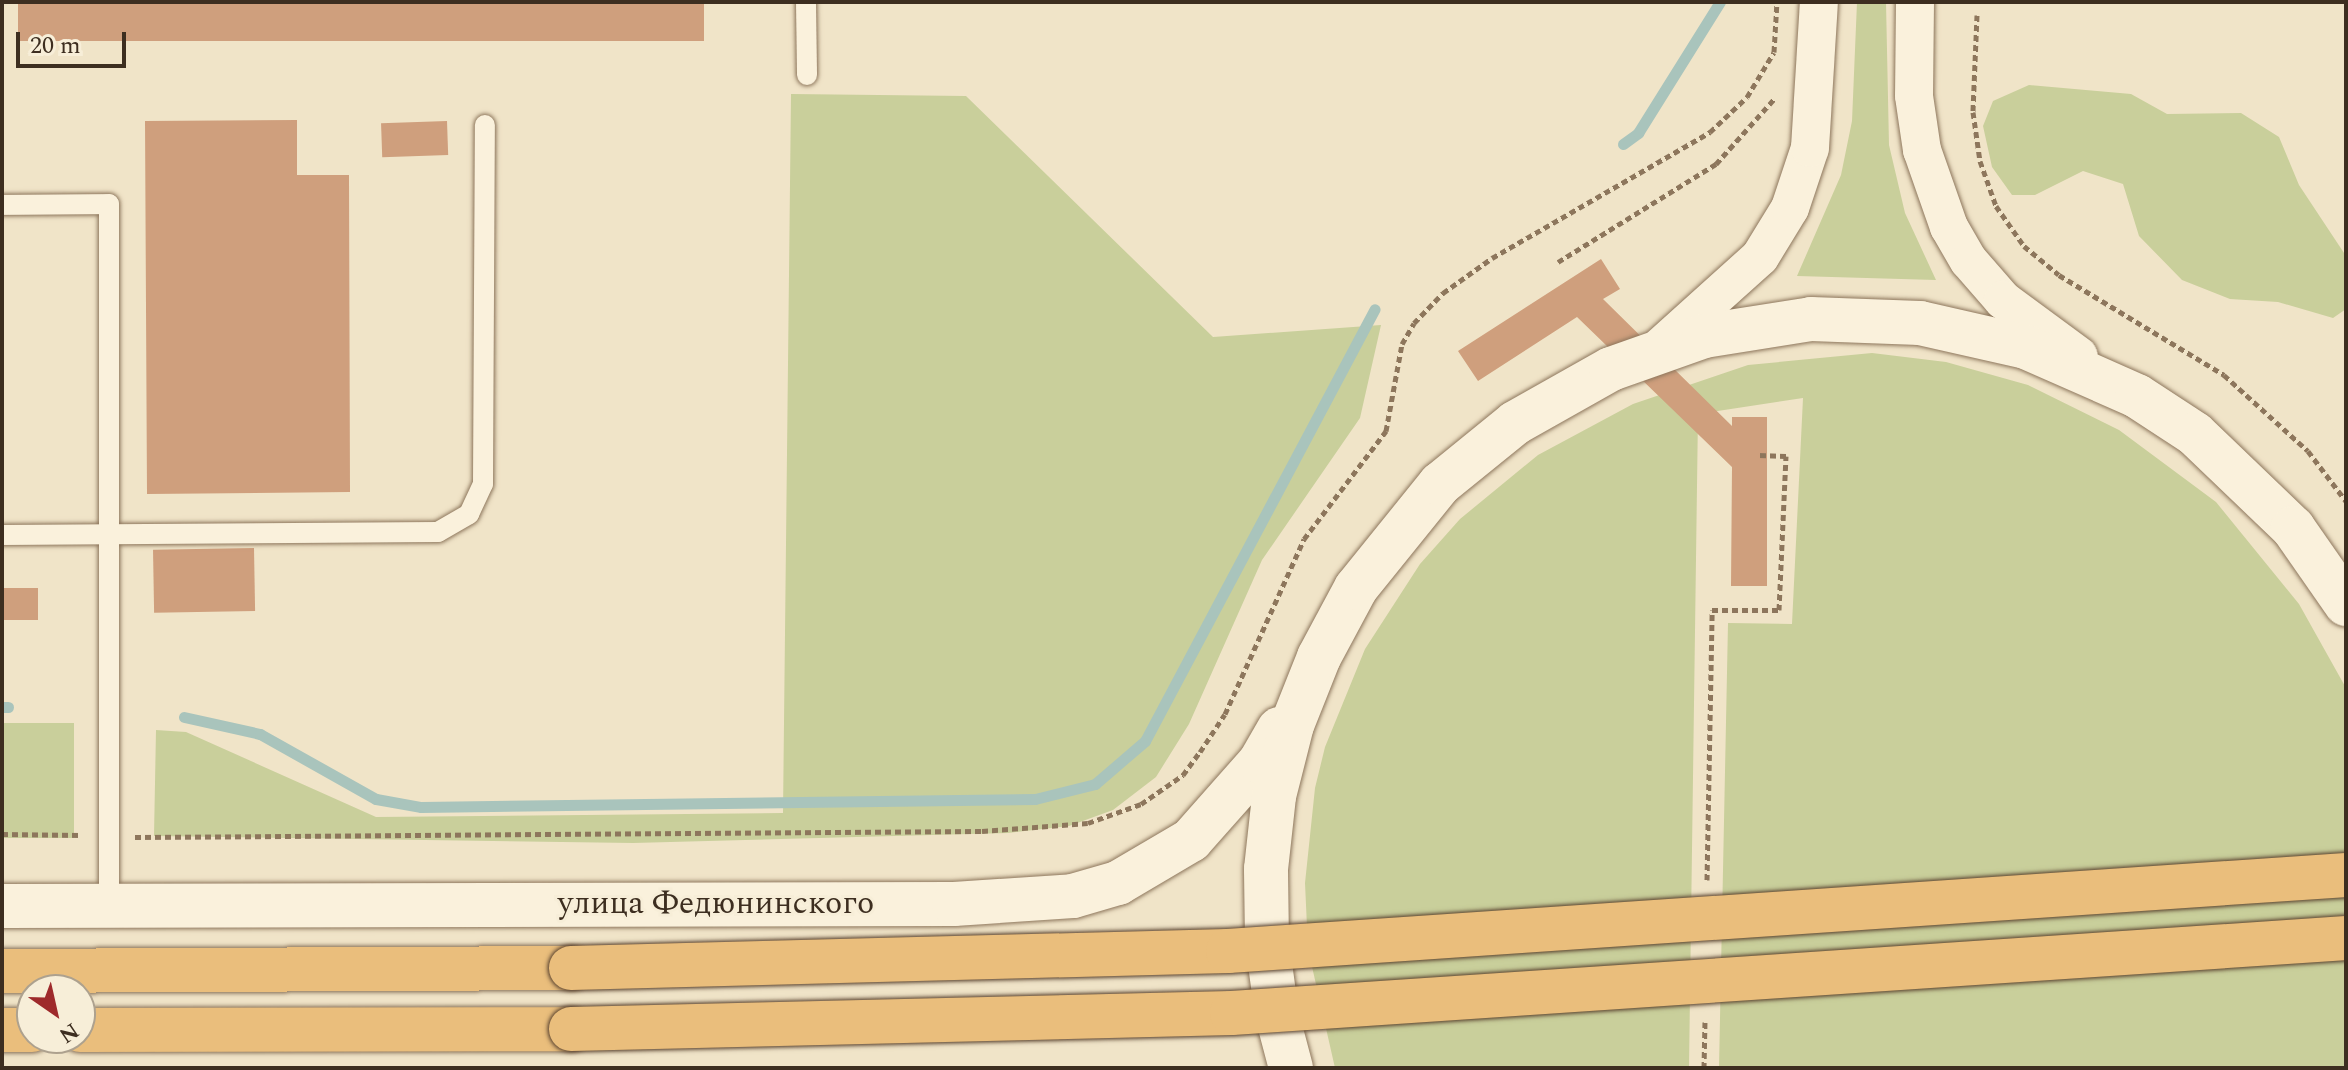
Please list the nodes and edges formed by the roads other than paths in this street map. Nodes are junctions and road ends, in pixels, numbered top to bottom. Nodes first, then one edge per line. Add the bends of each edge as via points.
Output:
1 (806, 2) edge
2 (1915, 2) edge
3 (1802, 10) edge
4 (807, 75) dead end
5 (485, 125) dead end
6 (2, 205) edge
7 (1652, 352) junction
8 (2137, 396) junction
9 (108, 534) junction
10 (2, 535) edge
11 (2342, 596) edge
12 (1319, 657) junction
13 (2346, 875) edge
14 (109, 905) junction
15 (2, 906) edge
16 (2346, 938) edge
17 (2, 971) edge
18 (96, 1030) edge
19 (1291, 1068) edge

1 - 4 lane
2 - 8 street via 1916,109 1922,150 1949,227 2003,300
3 - 7 street via 1810,148 1790,208 1742,276
5 - 9 lane via 483,484 469,514 438,532
6 - 9 lane via 109,204
7 - 8 main road via 1717,334 1811,319 1920,323 2026,347
7 - 12 main road via 1569,390 1515,423 1440,484 1356,588
8 - 11 main road via 2195,434 2246,478 2293,528
9 - 10 lane
9 - 14 lane
12 - 14 main road, улица Федюнинского via 1260,762 1191,840 1118,883 1073,896 954,904
12 - 19 main road via 1288,739 1274,796 1266,869 1267,942
13 - 17 highway, улица Федюнинского, bridge via 1228,951 571,968
14 - 15 main road, улица Федюнинского
16 - 18 highway, bridge via 1232,1013 571,1029

